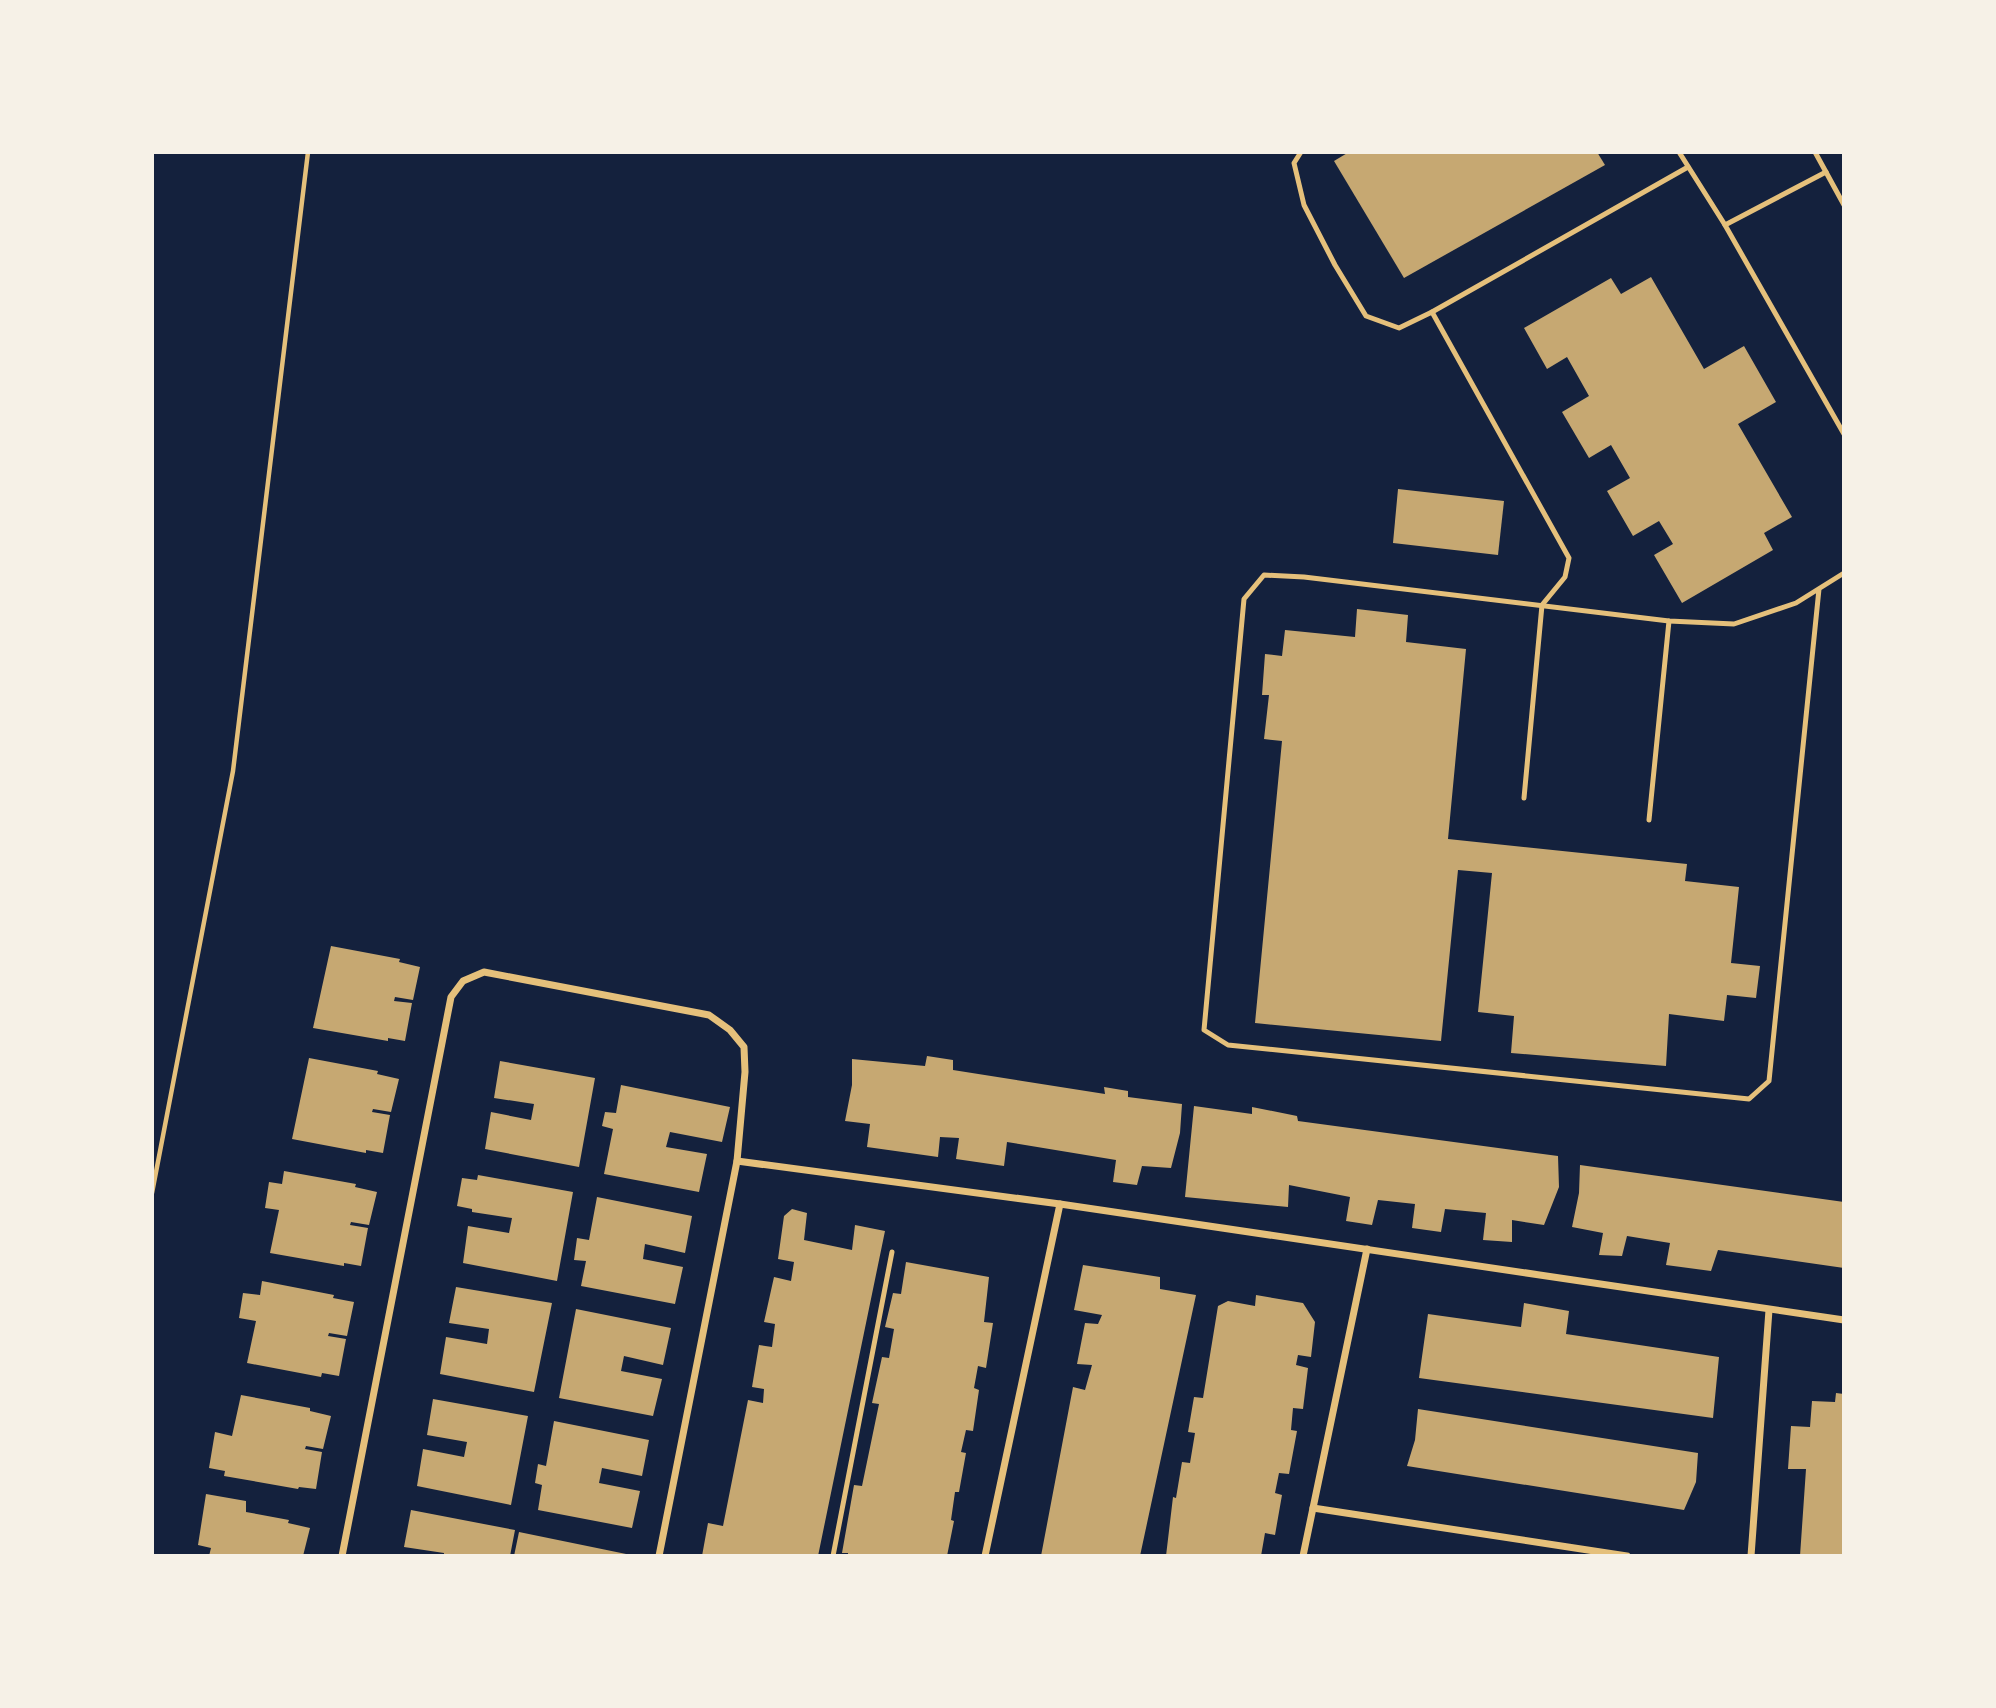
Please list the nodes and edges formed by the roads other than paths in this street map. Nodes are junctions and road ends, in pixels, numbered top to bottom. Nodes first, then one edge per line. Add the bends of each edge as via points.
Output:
1 (1301, 152) edge
2 (1679, 152) edge
3 (1815, 152) edge
4 (1688, 167) junction
5 (1826, 172) junction
6 (1844, 205) edge
7 (1725, 225) junction
8 (1432, 312) junction
9 (1844, 434) edge
10 (1844, 573) edge
11 (1819, 589) junction
12 (1542, 605) junction
13 (1669, 621) junction
14 (1524, 798) dead end
15 (1649, 820) dead end
16 (737, 1161) junction
17 (1060, 1205) junction
18 (1367, 1249) junction
19 (892, 1252) dead end
20 (1769, 1310) junction
21 (1844, 1320) edge
22 (1313, 1508) junction
23 (342, 1556) edge
24 (659, 1556) edge
25 (833, 1556) edge
26 (985, 1556) edge
27 (1303, 1556) edge
28 (1628, 1556) edge
29 (1751, 1556) edge

1 - 8 lane via 1294,163 1304,205 1366,316 1399,328
2 - 4 lane
3 - 5 lane
4 - 7 lane
4 - 8 lane
5 - 6 lane
5 - 7 lane
7 - 9 lane
8 - 12 lane via 1569,558 1565,577
10 - 11 lane
11 - 12 lane via 1769,1081 1749,1099 1228,1045 1204,1030 1244,599 1264,575
11 - 13 lane via 1796,603 1734,624
12 - 13 lane
12 - 14 lane
13 - 15 lane
16 - 17 street
16 - 23 street via 744,1047 709,1015 484,972 463,981 451,997
16 - 24 street
17 - 18 street
17 - 26 street
18 - 20 street
18 - 22 street
19 - 25 lane
20 - 21 street
20 - 29 street
22 - 27 street
22 - 28 street

